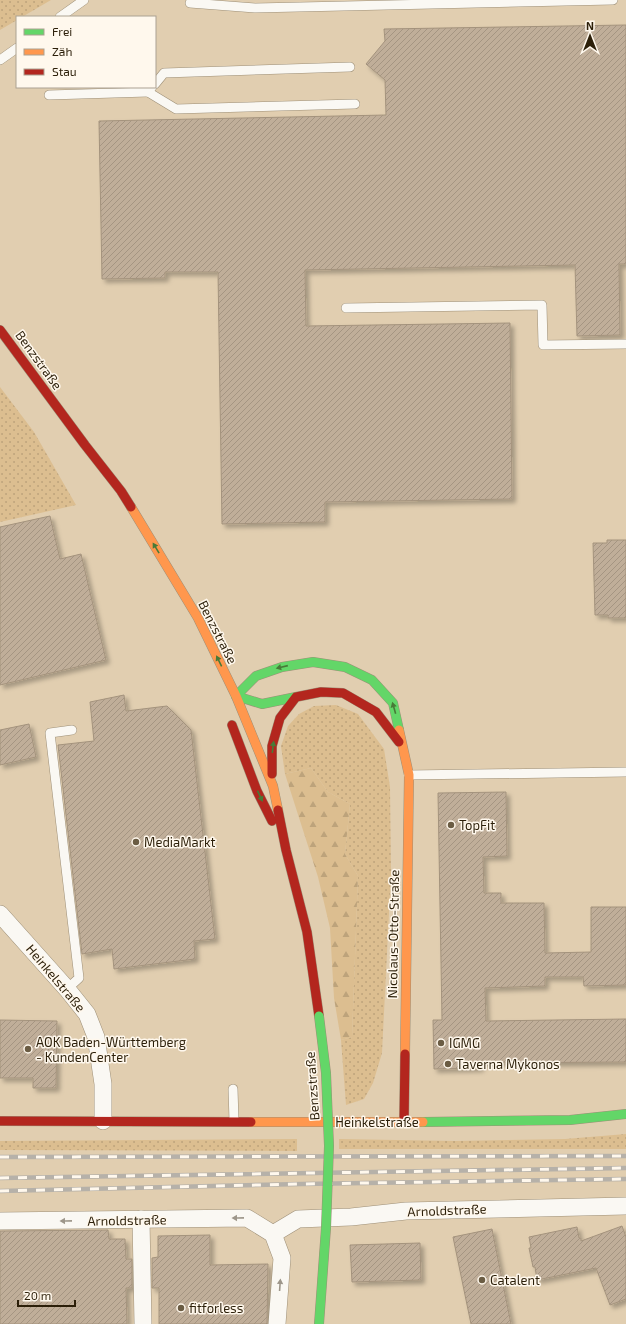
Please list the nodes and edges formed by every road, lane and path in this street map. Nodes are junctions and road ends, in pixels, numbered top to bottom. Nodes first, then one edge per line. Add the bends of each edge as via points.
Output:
1 (84, 0) edge
2 (613, 0) edge
3 (190, 3) dead end
4 (61, 16) edge
5 (16, 49) edge
6 (0, 60) edge
7 (350, 67) dead end
8 (156, 83) edge
9 (150, 89) edge
10 (49, 95) dead end
11 (355, 104) dead end
12 (346, 308) dead end
13 (0, 330) edge
14 (626, 344) edge
15 (85, 445) junction
16 (98, 476) dead end
17 (236, 696) junction
18 (296, 697) junction
19 (227, 715) dead end
20 (72, 730) dead end
21 (402, 746) junction
22 (626, 772) edge
23 (409, 775) junction
24 (272, 786) junction
25 (286, 850) junction
26 (0, 914) edge
27 (67, 989) junction
28 (233, 1089) dead end
29 (626, 1114) edge
30 (0, 1121) edge
31 (103, 1121) junction
32 (234, 1121) junction
33 (404, 1123) junction
34 (626, 1206) edge
35 (141, 1220) junction
36 (0, 1222) edge
37 (273, 1234) junction
38 (143, 1324) edge
39 (277, 1324) edge
40 (319, 1324) edge

1 - 4 lane
2 - 3 lane via 255,8
5 - 6 lane
7 - 8 lane via 164,73
9 - 10 lane
9 - 11 lane via 176,109
12 - 14 lane via 542,305 543,345
13 - 15 street, Benzstraße
15 - 16 street, Benzstraße
17 -> 15 street, Benzstraße via 182,591 121,491
17 - 18 street, Nicolaus-Otto-Straße via 262,704
21 -> 17 street, Nicolaus-Otto-Straße via 393,703 372,680 345,667 313,662 282,667 256,676
17 - 24 street, Benzstraße
18 - 21 street, Nicolaus-Otto-Straße via 321,692 343,693 376,712
24 -> 18 street via 272,746 280,718
19 -> 25 street, Benzstraße via 257,791
20 - 27 lane via 50,733 79,978
21 - 23 street, Nicolaus-Otto-Straße
22 - 23 lane
23 - 33 street, Nicolaus-Otto-Straße
24 - 25 street, Benzstraße
25 - 40 street, Benzstraße, bridge via 306,932 326,1073 329,1146
26 - 27 street, Heinkelstraße
27 - 31 street, Heinkelstraße via 87,1014 96,1037 103,1084
28 - 32 lane
29 - 33 street, Heinkelstraße via 570,1120
30 - 31 street, Heinkelstraße
31 - 32 street, Heinkelstraße
32 - 33 street, Heinkelstraße
34 - 37 street, Arnoldstraße via 406,1211 298,1219
35 -> 36 street, Arnoldstraße
37 -> 35 street, Arnoldstraße via 247,1218
35 - 38 street
39 -> 37 street via 282,1258

